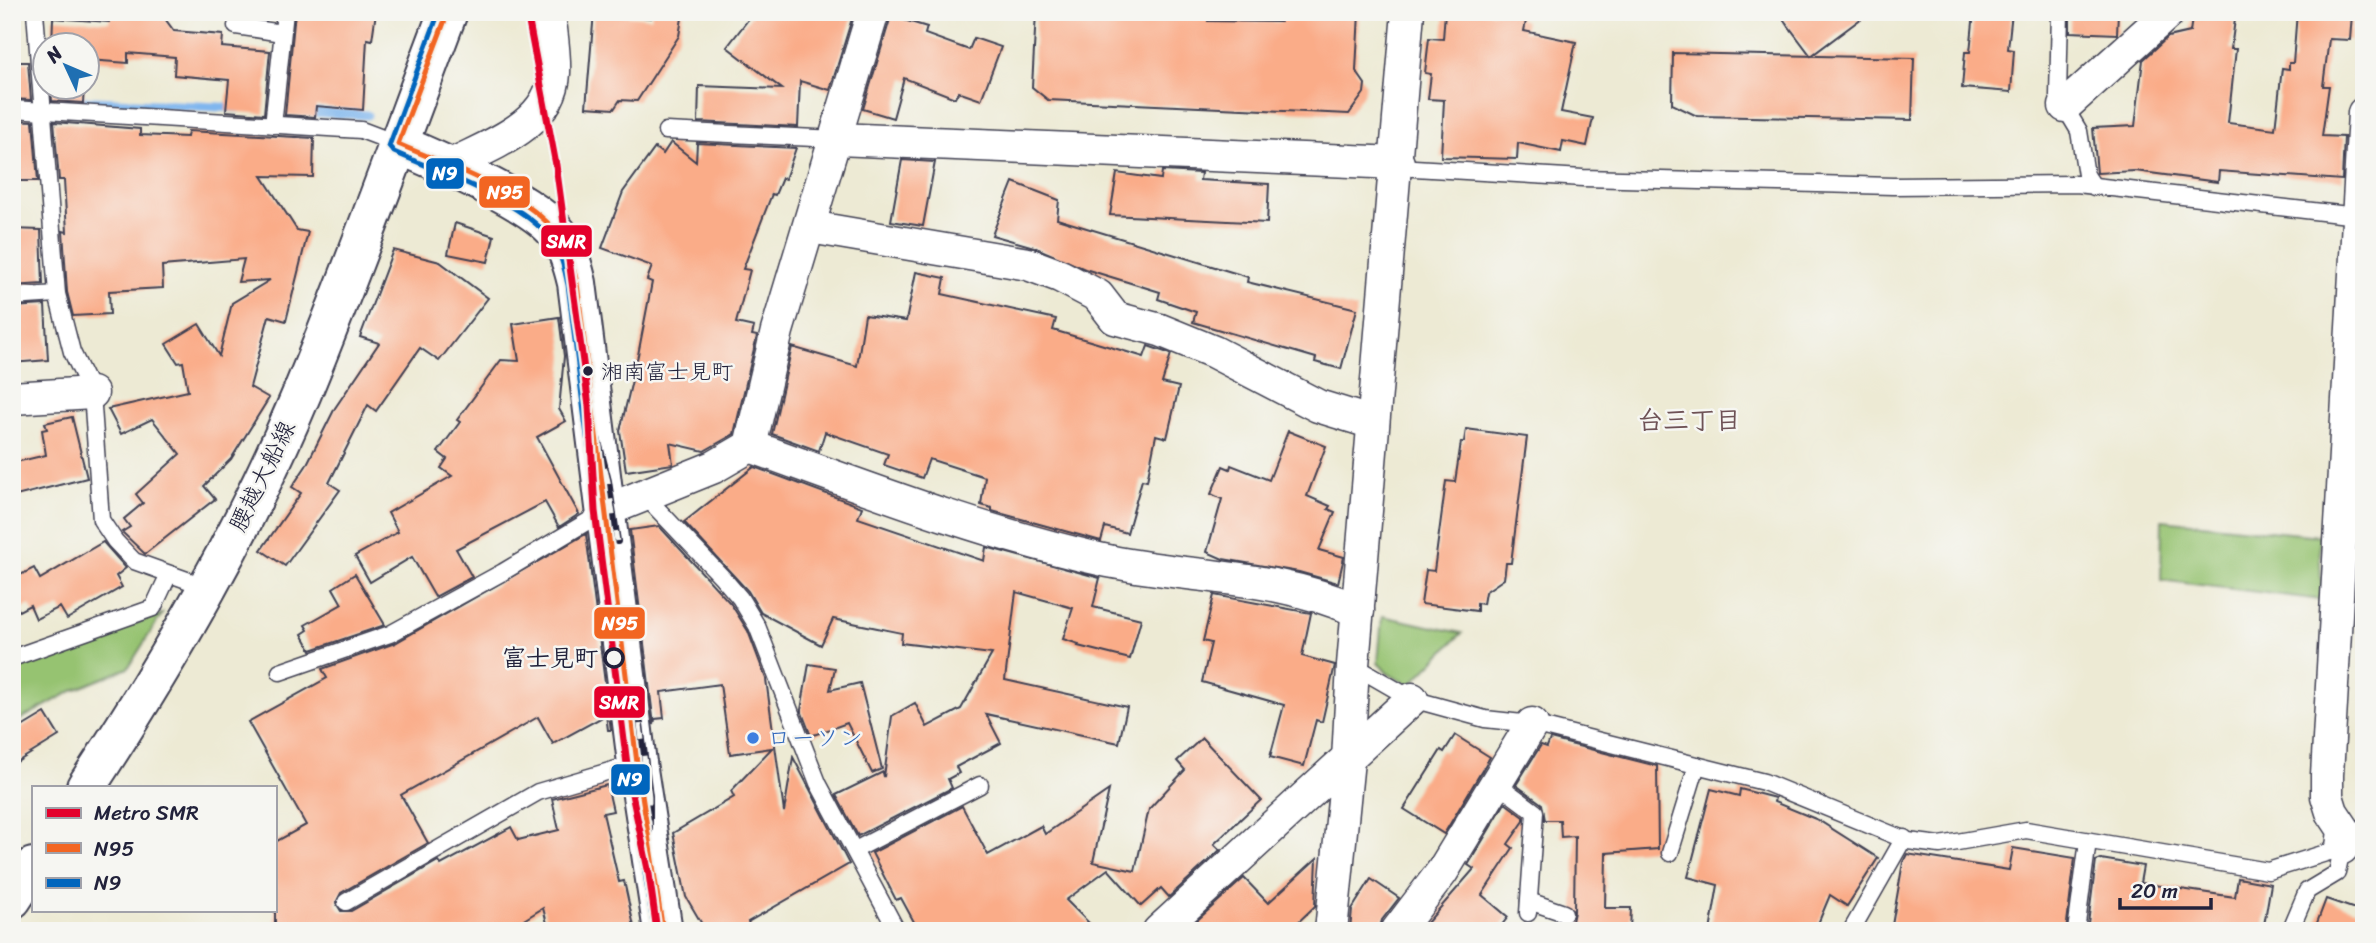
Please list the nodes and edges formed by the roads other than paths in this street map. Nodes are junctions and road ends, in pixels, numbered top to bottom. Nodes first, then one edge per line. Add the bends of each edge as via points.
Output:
1 (35, 12) edge
2 (285, 12) edge
3 (436, 12) edge
4 (448, 12) edge
5 (550, 12) edge
6 (873, 12) edge
7 (1408, 12) edge
8 (2060, 12) edge
9 (2169, 12) edge
10 (236, 26) dead end
11 (282, 33) junction
12 (433, 52) junction
13 (2065, 106) junction
14 (12, 109) edge
15 (45, 111) junction
16 (2364, 113) edge
17 (273, 125) junction
18 (666, 131) dead end
19 (837, 139) junction
20 (398, 144) junction
21 (1397, 165) junction
22 (449, 166) junction
23 (2094, 187) junction
24 (2359, 223) edge
25 (810, 227) junction
26 (57, 295) junction
27 (12, 297) edge
28 (92, 393) junction
29 (12, 398) edge
30 (1373, 423) junction
31 (750, 446) junction
32 (644, 495) junction
33 (605, 511) junction
34 (169, 574) junction
35 (209, 588) junction
36 (2350, 605) edge
37 (1358, 611) junction
38 (12, 658) edge
39 (1353, 665) junction
40 (280, 672) dead end
41 (1412, 699) junction
42 (1532, 724) junction
43 (1348, 760) junction
44 (637, 763) junction
45 (1697, 765) junction
46 (1496, 783) junction
47 (981, 785) dead end
48 (87, 786) edge
49 (1904, 838) junction
50 (2350, 838) edge
51 (2088, 841) junction
52 (855, 850) junction
53 (1670, 853) dead end
54 (32, 869) edge
55 (12, 899) edge
56 (346, 902) dead end
57 (1564, 913) dead end
58 (663, 931) edge
59 (897, 931) edge
60 (1159, 931) edge
61 (1331, 931) edge
62 (1397, 931) edge
63 (1851, 931) edge
64 (2076, 931) edge
65 (2290, 931) edge

1 - 15 lane
2 - 11 lane
3 - 12 street
4 - 12 main road, 腰越大船線
5 - 22 street via 554,74 550,96 532,119 510,135
6 - 19 street
7 - 21 street
8 - 13 lane via 2058,96
9 - 13 street
10 - 11 lane
11 - 17 lane
12 - 20 main road, 腰越大船線
13 - 23 lane via 2078,131 2086,175
14 - 15 lane
15 - 17 lane
15 - 26 lane
16 - 24 street
17 - 20 lane via 361,130
18 - 19 lane
19 - 21 street
19 - 25 street
20 - 22 main road
20 - 35 main road, 腰越大船線 via 301,395
21 - 23 lane via 1583,178
21 - 30 street
22 - 33 main road via 540,217 557,233 572,260
23 - 24 lane
24 - 36 street
25 - 30 street via 1028,264 1060,275 1098,296 1115,318 1160,330 1214,352 1318,406
25 - 31 street via 777,331
26 - 27 lane
26 - 28 lane via 72,352
28 - 29 street
28 - 34 lane via 101,520 134,561
30 - 37 street
31 - 32 street via 714,467
31 - 37 street via 881,494 1100,559 1297,588
32 - 33 street
32 - 52 lane via 728,584 757,626 818,783
33 - 40 lane via 390,634
33 - 44 main road
34 - 35 lane
34 - 38 lane via 153,608
35 - 48 main road, 腰越大船線
36 - 50 street via 2327,796 2332,813
37 - 39 street
39 - 41 lane
39 - 43 street
41 - 42 lane via 1485,719
41 - 43 street
42 - 45 lane
42 - 46 street
43 - 60 street
43 - 61 street
44 - 56 lane via 538,792
44 - 58 main road
45 - 49 lane via 1764,782
45 - 53 lane
46 - 57 lane via 1535,812 1529,907
46 - 62 street via 1442,872
47 - 52 lane
49 - 51 lane via 1940,845 2026,830
49 - 63 lane
50 - 51 lane via 2269,871
50 - 65 lane via 2337,873 2307,891
51 - 64 lane
52 - 59 lane
54 - 55 main road

